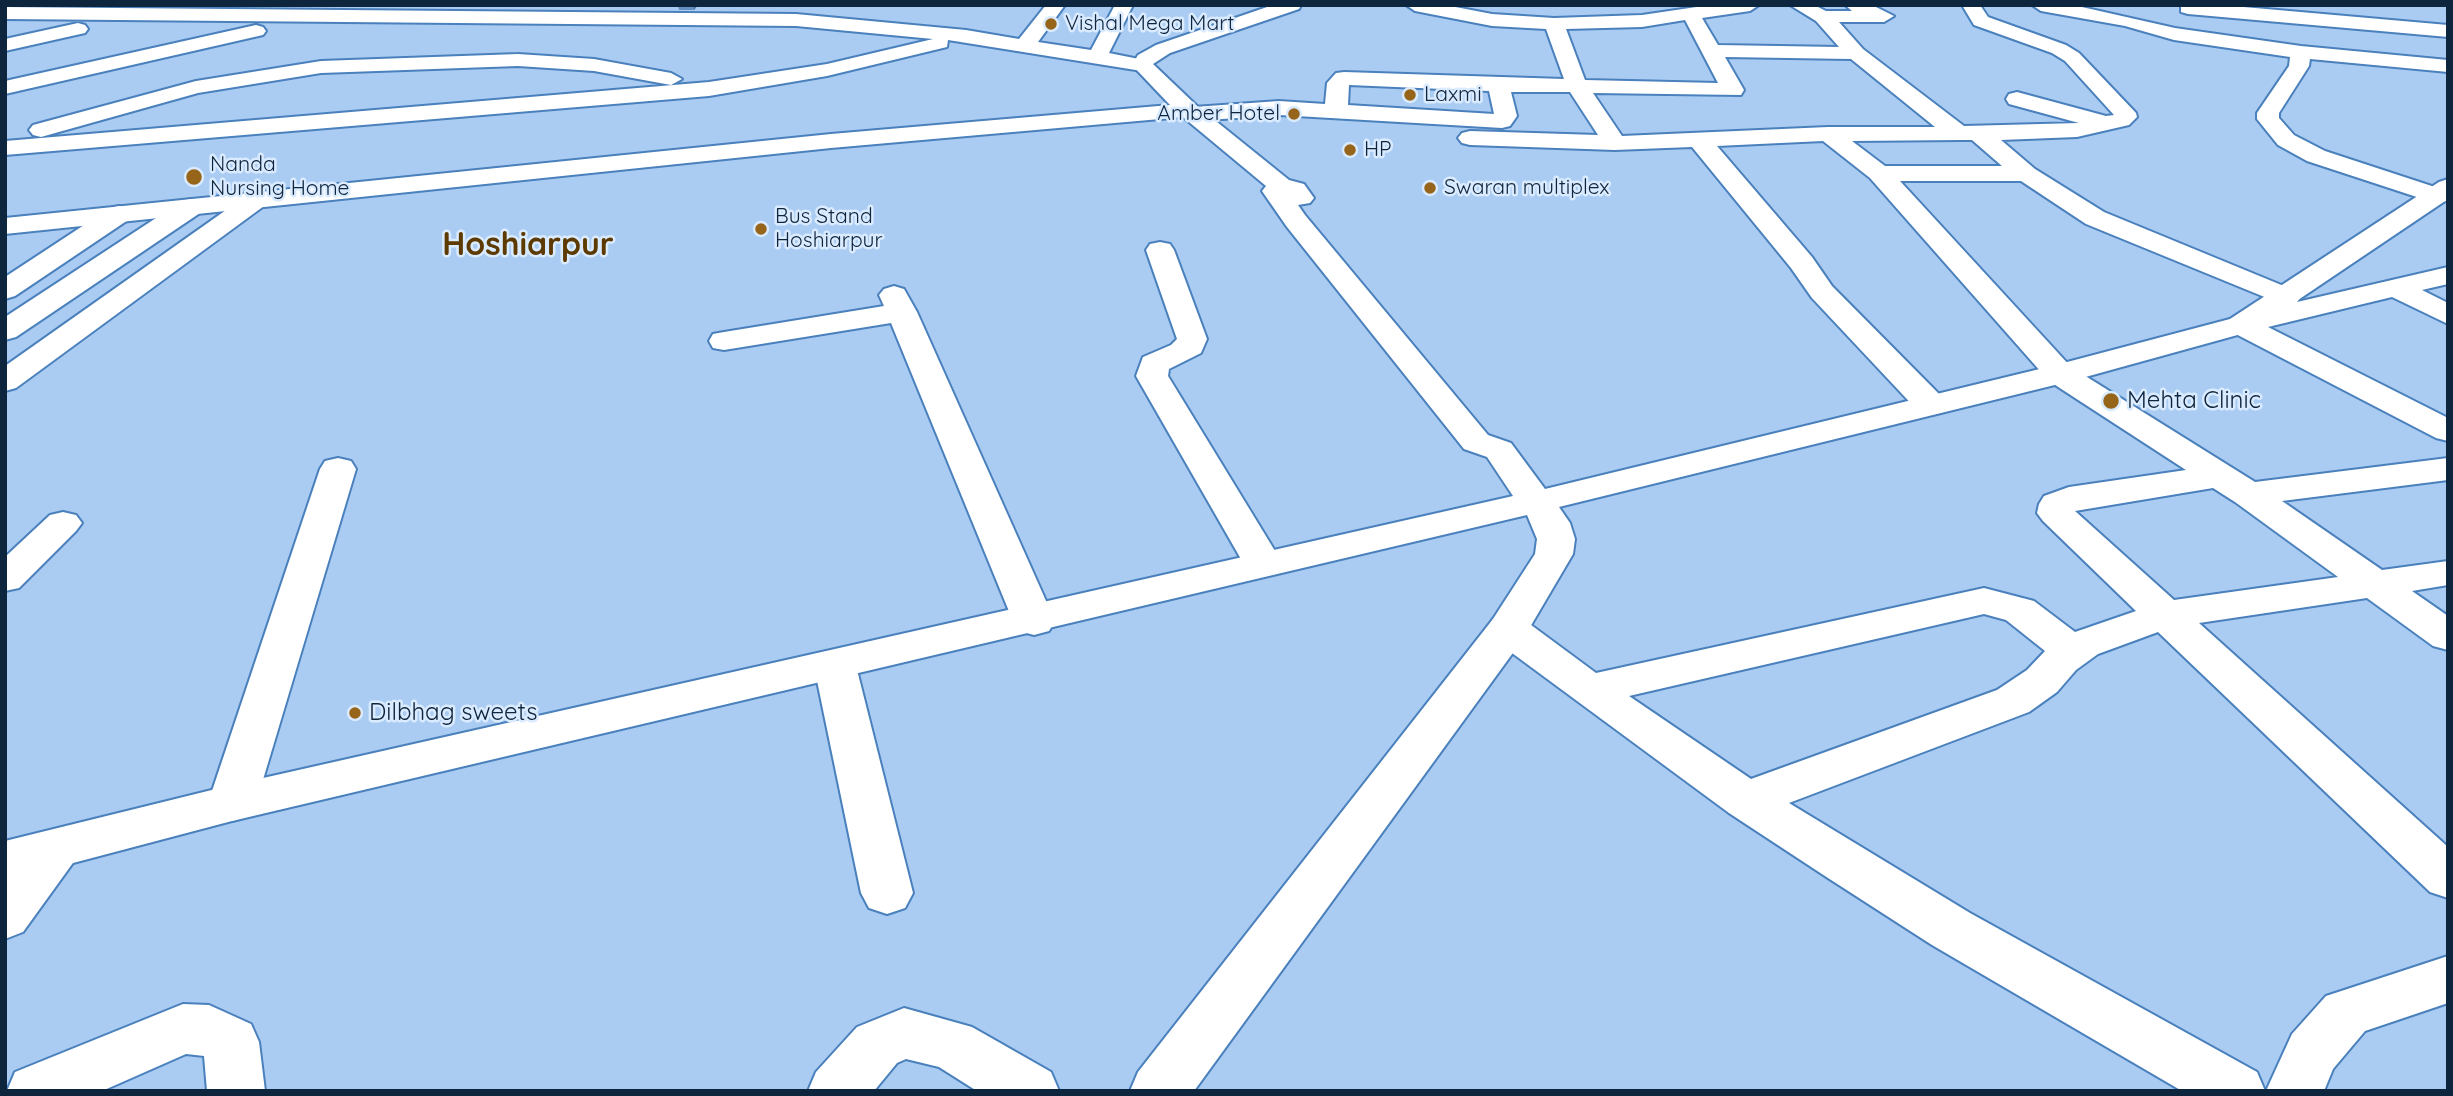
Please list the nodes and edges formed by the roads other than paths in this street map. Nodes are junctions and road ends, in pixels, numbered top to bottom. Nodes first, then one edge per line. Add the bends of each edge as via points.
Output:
1 (362, 5) edge
2 (1056, 5) edge
3 (1124, 5) edge
4 (1415, 5) edge
5 (1750, 5) edge
6 (1799, 5) edge
7 (1854, 5) edge
8 (1971, 5) edge
9 (2041, 5) edge
10 (1285, 6) edge
11 (2062, 7) edge
12 (2188, 8) dead end
13 (5, 13) edge
14 (791, 13) edge
15 (2125, 13) edge
16 (142, 15) junction
17 (322, 15) junction
18 (1692, 16) junction
19 (1823, 17) junction
20 (2312, 20) junction
21 (1554, 24) junction
22 (2448, 31) edge
23 (966, 36) junction
24 (5, 45) edge
25 (1025, 45) junction
26 (1714, 51) junction
27 (2301, 52) junction
28 (1856, 53) junction
29 (1098, 56) junction
30 (2341, 56) junction
31 (1142, 65) junction
32 (2448, 66) edge
33 (1499, 85) junction
34 (1577, 86) junction
35 (5, 88) edge
36 (709, 89) junction
37 (1733, 90) junction
38 (2017, 99) dead end
39 (1336, 111) junction
40 (1192, 113) junction
41 (1012, 120) junction
42 (1756, 121) junction
43 (2106, 123) junction
44 (1828, 134) junction
45 (1969, 134) junction
46 (5, 140) edge
47 (1699, 140) junction
48 (1615, 143) junction
49 (5, 148) edge
50 (1879, 173) junction
51 (2026, 174) junction
52 (2443, 191) edge
53 (255, 201) junction
54 (191, 207) junction
55 (5, 212) edge
56 (119, 214) junction
57 (86, 218) junction
58 (5, 226) edge
59 (1160, 250) dead end
60 (5, 267) edge
61 (2448, 275) edge
62 (2394, 287) junction
63 (5, 290) edge
64 (2286, 297) junction
65 (2448, 315) edge
66 (2241, 325) junction
67 (5, 331) edge
68 (724, 341) dead end
69 (2060, 374) junction
70 (5, 381) edge
71 (1931, 405) junction
72 (2448, 431) edge
73 (338, 468) dead end
74 (2448, 469) edge
75 (2234, 485) junction
76 (1546, 521) junction
77 (63, 523) dead end
78 (1263, 564) junction
79 (2448, 573) edge
80 (5, 579) edge
81 (2376, 582) junction
82 (2165, 615) junction
83 (1034, 621) junction
84 (1508, 629) junction
85 (2448, 636) edge
86 (2072, 651) junction
87 (835, 666) junction
88 (1589, 690) junction
89 (1746, 800) junction
90 (232, 803) junction
91 (58, 849) junction
92 (5, 860) edge
93 (2448, 878) edge
94 (887, 893) dead end
95 (5, 917) edge
96 (2448, 979) edge
97 (36, 1091) edge
98 (236, 1091) edge
99 (837, 1091) edge
100 (1030, 1091) edge
101 (1159, 1091) edge
102 (2236, 1091) edge
103 (2295, 1091) edge

1 - 17 street
2 - 25 street
3 - 29 street
4 - 21 street via 1492,20
5 - 18 street
6 - 19 street
7 - 19 street via 1884,16
8 - 43 street via 1981,21 2072,57 2125,113 2121,120
9 - 11 street
10 - 31 street via 1163,49
11 - 15 street
12 - 20 street
13 - 16 street
14 - 17 street
14 - 23 street
15 - 27 street via 2202,39
16 - 17 street
16 - 24 street
17 - 35 street
18 - 21 street
18 - 26 street
19 - 28 street
20 - 22 street
20 - 30 street
21 - 34 street
23 - 25 street
23 - 36 street via 827,70
25 - 29 street
26 - 28 street
26 - 37 street
27 - 30 street
27 - 52 street via 2299,66 2268,113 2278,133 2316,156
28 - 45 street
29 - 31 street
30 - 32 street
31 - 40 street
33 - 34 street
33 - 39 street via 1344,78 1338,83
33 - 39 street via 1506,116 1502,121
34 - 37 street
34 - 48 street
36 - 46 street via 650,74 556,61 475,59 334,66 196,87
36 - 49 street
37 - 42 street
38 - 43 street
39 - 40 street via 1279,108
40 - 41 street
40 - 48 street
40 - 76 street via 1280,185 1275,191 1296,222 1476,442 1499,450
41 - 53 street
41 - 55 street
42 - 44 street
42 - 47 street
43 - 45 street via 2077,130
44 - 45 street
44 - 50 street
45 - 51 street
47 - 48 street
47 - 71 street via 1822,292
50 - 51 street
50 - 69 street
51 - 64 street via 2112,226
52 - 64 street
53 - 54 street
53 - 70 street
54 - 56 street
54 - 67 street
56 - 57 street
56 - 63 street
57 - 58 street
57 - 60 street
59 - 78 street via 1192,339 1182,352 1154,364 1152,376
61 - 62 street
62 - 65 street
62 - 66 street
64 - 66 street
66 - 69 street
66 - 72 street
68 - 83 street via 898,303
69 - 71 street
69 - 75 street
71 - 76 street
73 - 90 street
74 - 75 street
75 - 81 street
75 - 82 street via 2069,498 2057,504 2056,513
76 - 78 street
76 - 84 street via 1554,554
77 - 80 street
78 - 83 street
79 - 81 street
81 - 82 street
81 - 85 street
82 - 86 street
82 - 93 street
83 - 87 street
84 - 88 street
84 - 101 street
86 - 88 street via 2020,610 1984,601
86 - 89 street via 2013,701
87 - 90 street
87 - 94 street
88 - 89 street
89 - 102 street via 1951,929
90 - 91 street
91 - 92 street
91 - 95 street
96 - 103 street via 2346,1013 2312,1052
97 - 98 street via 183,1029 209,1030 230,1042
99 - 100 street via 877,1045 904,1033 952,1045

